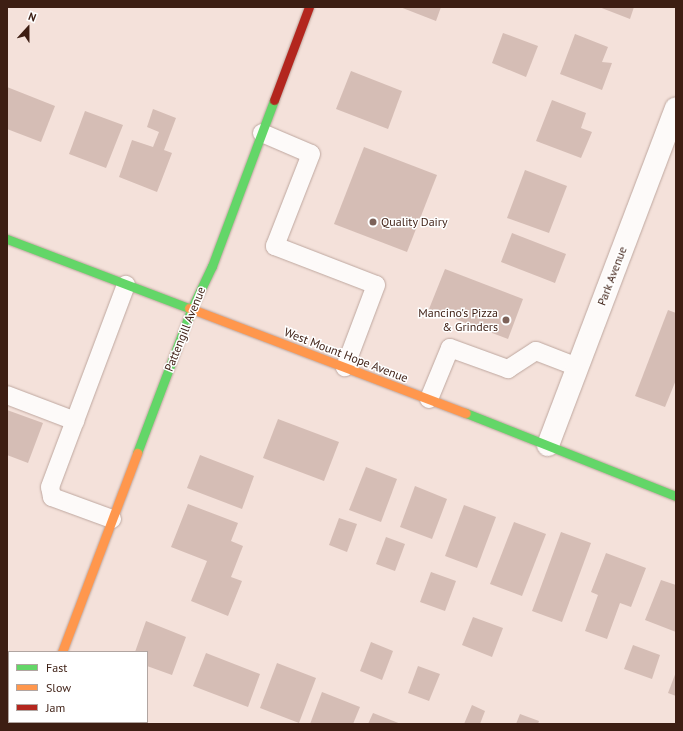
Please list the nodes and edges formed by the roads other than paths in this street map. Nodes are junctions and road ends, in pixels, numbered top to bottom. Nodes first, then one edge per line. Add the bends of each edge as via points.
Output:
1 (309, 7) edge
2 (676, 108) edge
3 (262, 133) junction
4 (7, 239) edge
5 (126, 285) junction
6 (191, 310) junction
7 (345, 367) junction
8 (577, 367) junction
9 (7, 395) edge
10 (429, 399) junction
11 (75, 421) junction
12 (548, 445) junction
13 (676, 496) edge
14 (112, 519) junction
15 (62, 651) edge

1 - 3 street, Pattengill Avenue
2 - 8 street, Park Avenue
3 - 6 street, Pattengill Avenue via 212,266
3 - 7 lane via 311,154 275,246 376,285
4 - 5 street, West Mount Hope Avenue
5 - 6 street, West Mount Hope Avenue
5 - 11 lane
6 - 7 street, West Mount Hope Avenue
6 - 14 street, Pattengill Avenue
7 - 10 street, West Mount Hope Avenue
8 - 10 lane via 536,351 508,369 450,348
8 - 12 street, Park Avenue
9 - 11 lane
10 - 12 street, West Mount Hope Avenue
11 - 14 lane via 50,487 52,497
12 - 13 street, West Mount Hope Avenue
14 - 15 street, Pattengill Avenue

